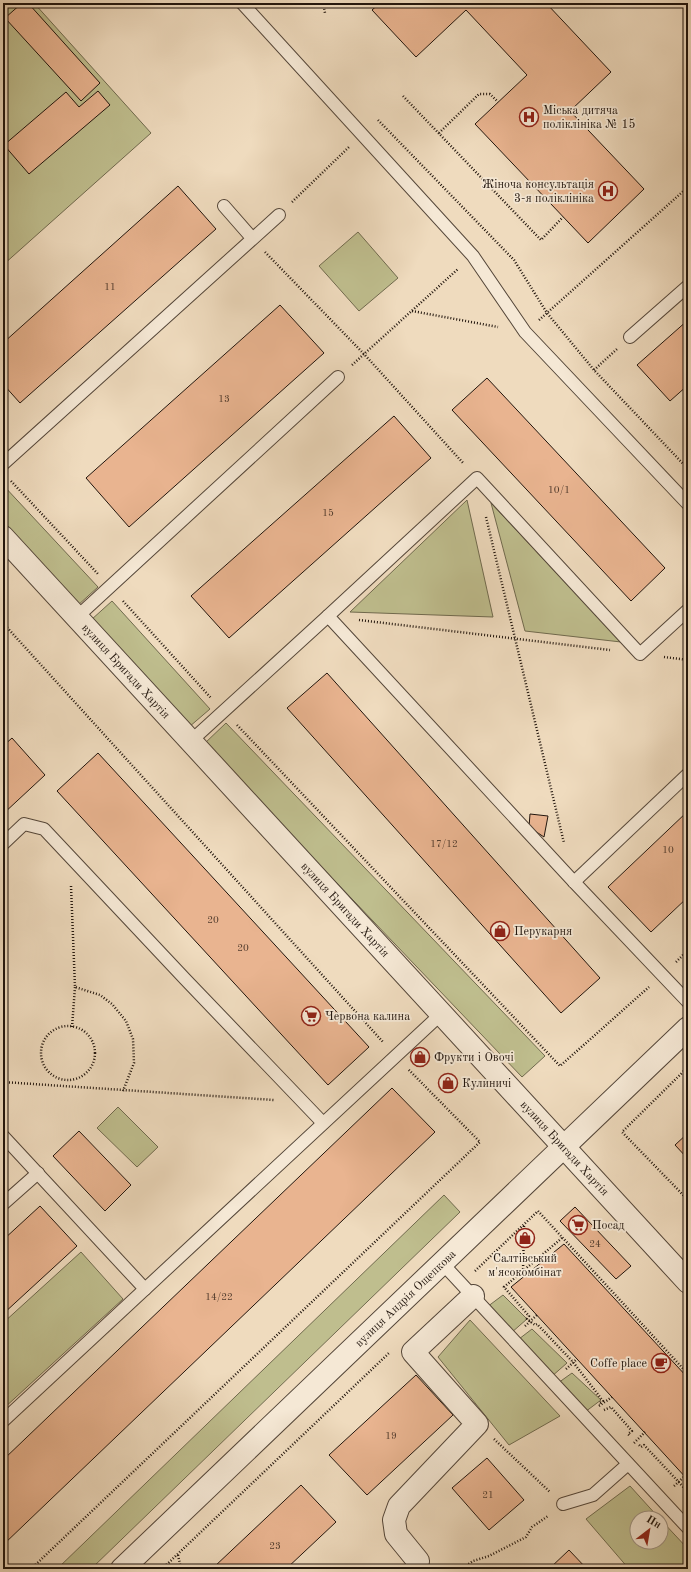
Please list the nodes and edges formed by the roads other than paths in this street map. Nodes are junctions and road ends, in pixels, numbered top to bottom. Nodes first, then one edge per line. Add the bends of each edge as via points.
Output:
1 (242, 3) edge
2 (224, 206) dead end
3 (279, 215) road end
4 (252, 238) junction
5 (688, 286) edge
6 (630, 337) road end
7 (338, 377) road end
8 (3, 464) edge
9 (688, 504) edge
10 (3, 537) edge
11 (688, 610) edge
12 (328, 616) junction
13 (77, 617) junction
14 (191, 741) junction
15 (688, 774) edge
16 (3, 844) edge
17 (574, 882) junction
18 (688, 1002) edge
19 (441, 1014) junction
20 (688, 1028) edge
21 (323, 1123) junction
22 (3, 1136) edge
23 (564, 1147) junction
24 (38, 1173) junction
25 (3, 1204) edge
26 (442, 1263) junction
27 (688, 1282) edge
28 (145, 1289) junction
29 (467, 1290) junction
30 (3, 1421) edge
31 (628, 1464) junction
32 (563, 1504) dead end
33 (688, 1528) edge
34 (122, 1569) edge
35 (416, 1569) edge

1 - 9 lane via 473,256 525,332
2 - 4 lane
3 - 4 lane
4 - 8 lane
5 - 6 lane
7 - 13 lane
10 - 13 street, вулиця Бригади Хартія
11 - 12 lane via 640,654 477,478
12 - 14 lane
12 - 17 lane
13 - 14 street, вулиця Бригади Хартія
14 - 19 street, вулиця Бригади Хартія
15 - 17 lane
16 - 21 lane via 24,824 44,829
17 - 18 lane
19 - 21 lane
19 - 23 street, вулиця Бригади Хартія
20 - 23 street, вулиця Андрія Ощепкова
21 - 28 lane
22 - 24 lane
23 - 26 street, вулиця Андрія Ощепкова
23 - 27 street, вулиця Бригади Хартія
24 - 25 lane
24 - 28 lane
26 - 29 lane
26 - 34 street, вулиця Андрія Ощепкова
28 - 30 lane
29 - 31 lane
29 - 35 street via 413,1352 477,1424 399,1506 394,1520 396,1534 418,1561
31 - 32 lane via 593,1495
31 - 33 lane

